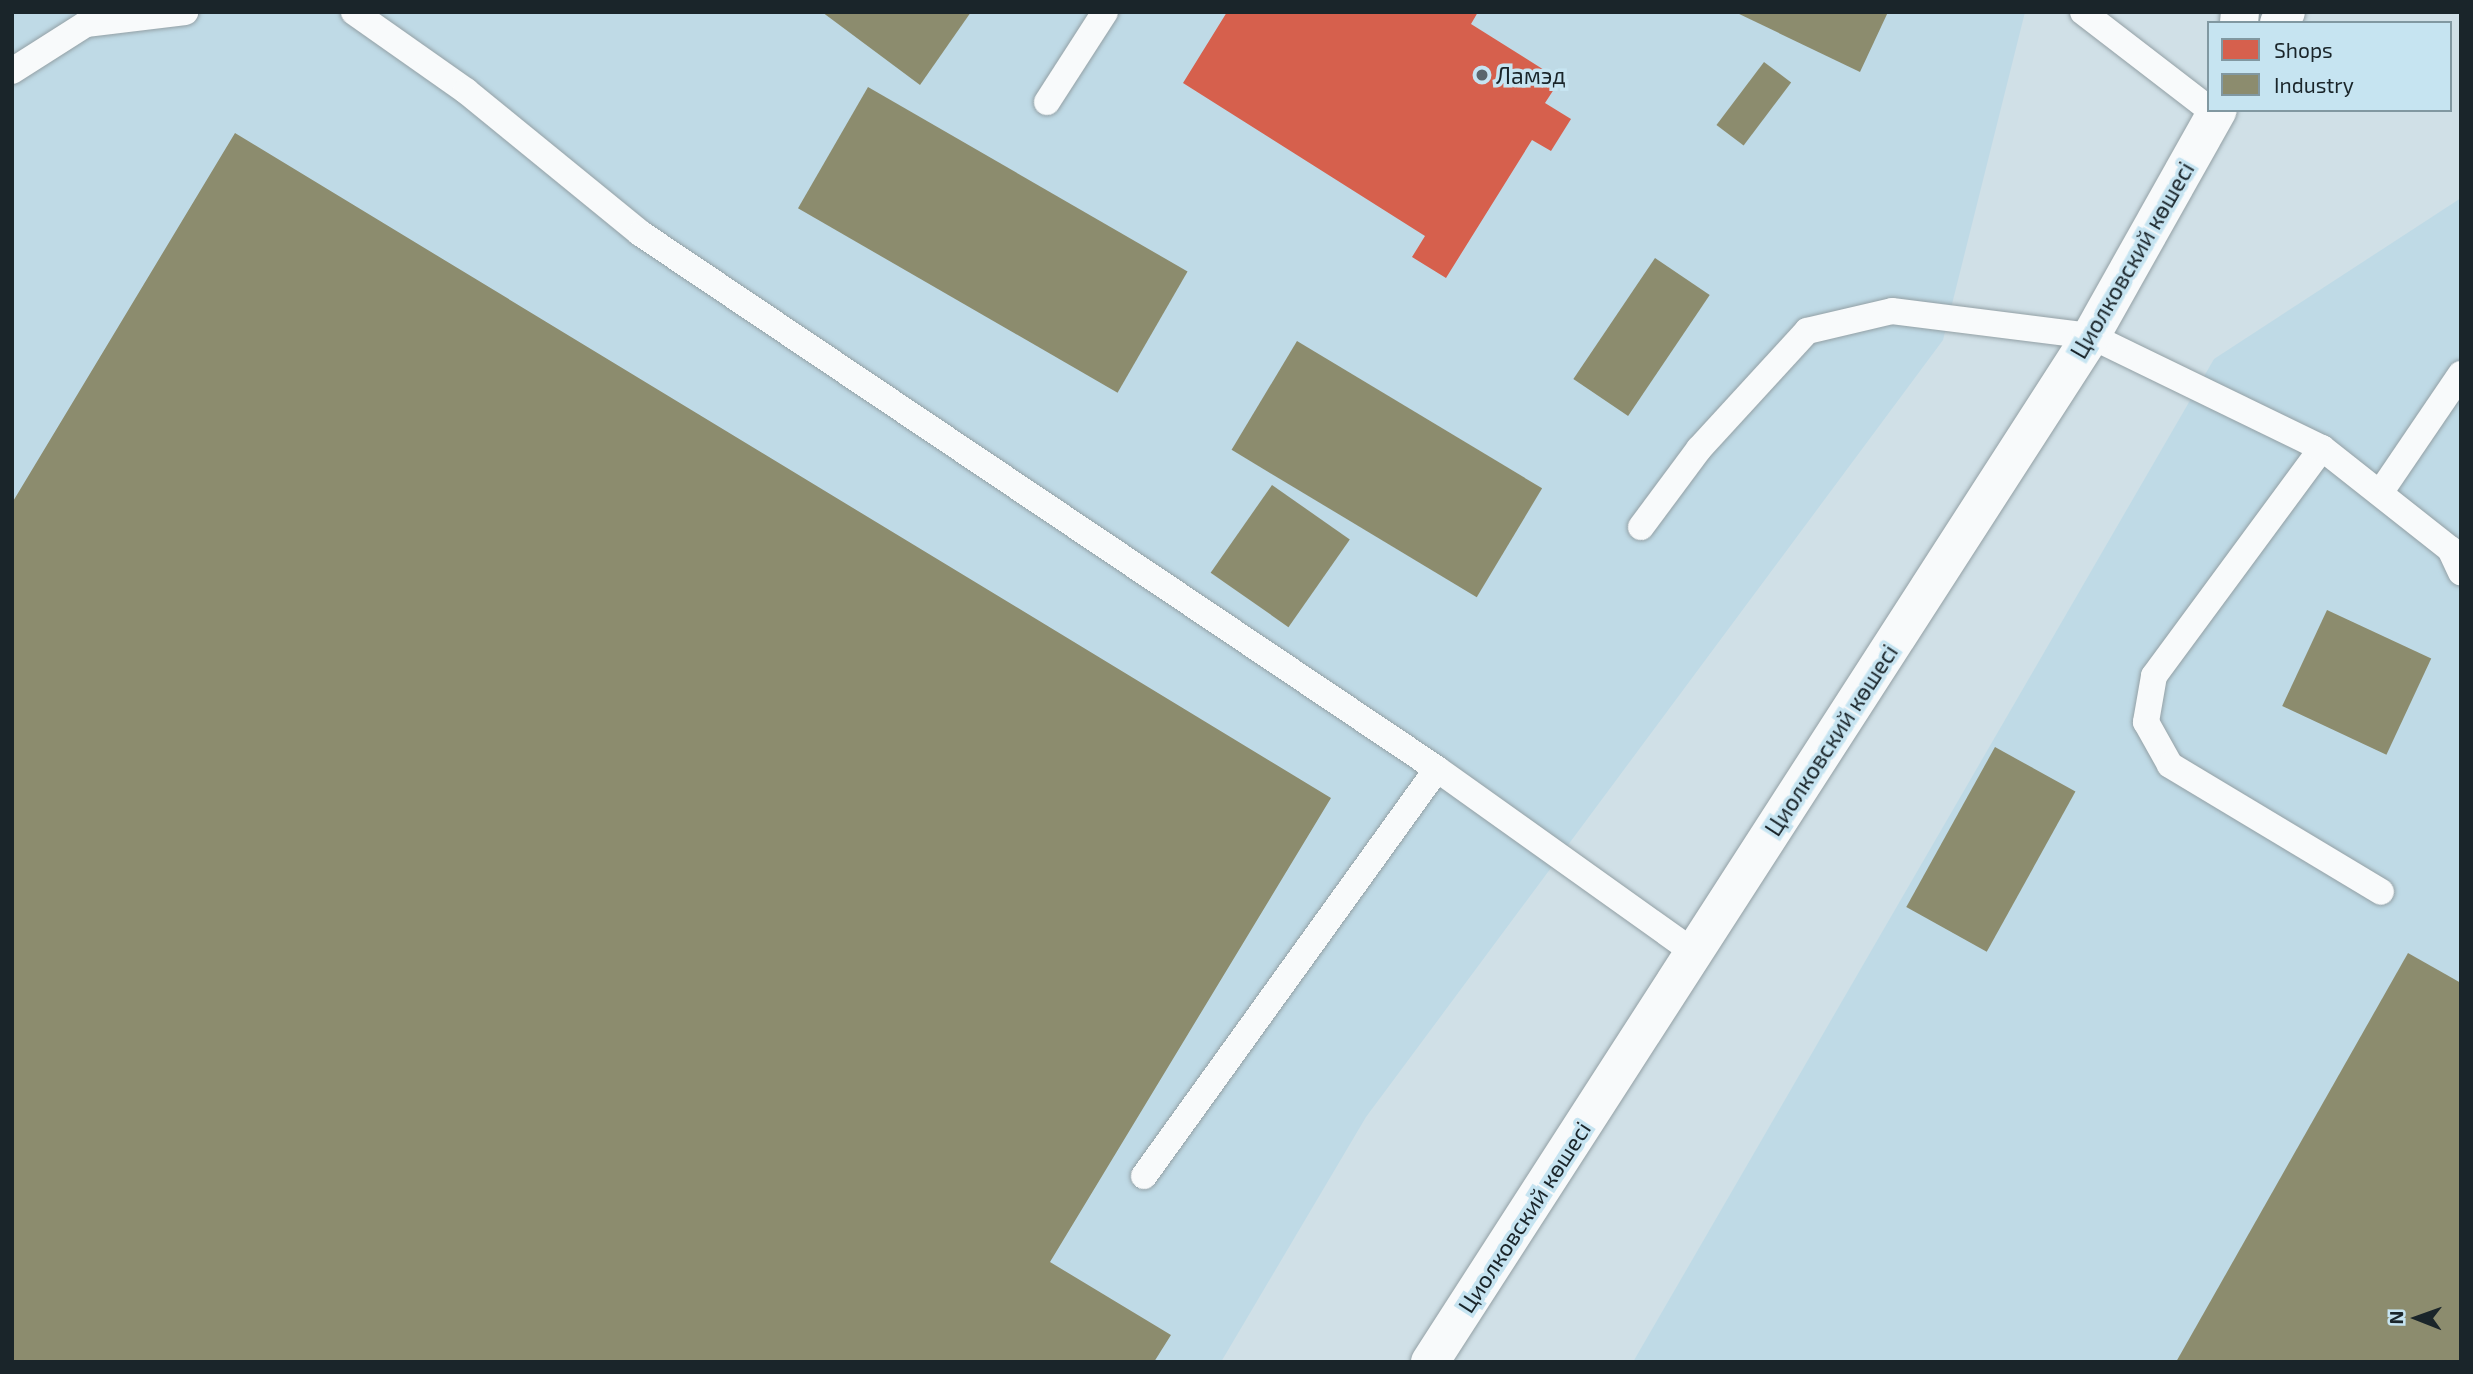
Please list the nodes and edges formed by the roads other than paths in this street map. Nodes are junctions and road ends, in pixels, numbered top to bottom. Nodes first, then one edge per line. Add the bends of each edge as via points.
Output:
1 (184, 12) edge
2 (354, 12) edge
3 (1105, 12) edge
4 (2083, 12) edge
5 (12, 71) edge
6 (1047, 103) dead end
7 (2207, 106) edge
8 (2212, 112) edge
9 (2091, 336) junction
10 (2461, 374) edge
11 (2322, 448) junction
12 (2380, 493) junction
13 (1641, 527) dead end
14 (2455, 546) edge
15 (2461, 573) edge
16 (1437, 769) junction
17 (2381, 892) dead end
18 (1694, 952) junction
19 (1144, 1176) dead end
20 (1430, 1362) edge

1 - 5 lane via 86,24
2 - 16 lane via 466,90 640,233
3 - 6 lane
4 - 7 lane
8 - 9 street, Циолковский көшесі
9 - 11 lane
9 - 13 lane via 1892,311 1807,331 1699,449
9 - 18 street, Циолковский көшесі
10 - 12 lane
11 - 12 lane
11 - 17 lane via 2154,676 2146,722 2170,765
12 - 14 lane
14 - 15 lane
16 - 18 lane
16 - 19 lane
18 - 20 street, Циолковский көшесі

